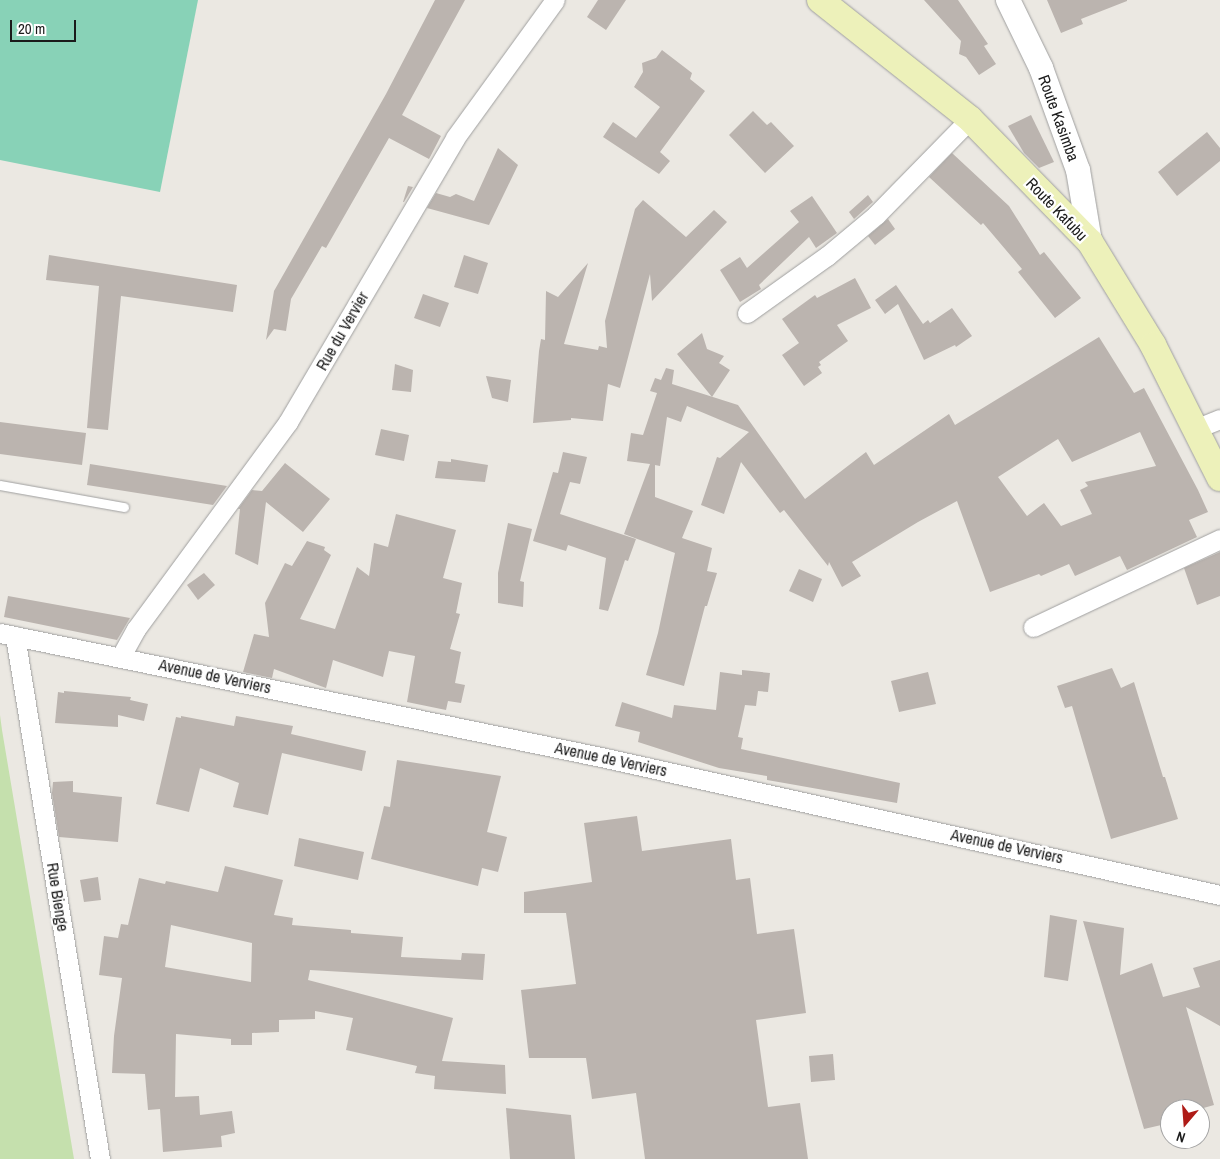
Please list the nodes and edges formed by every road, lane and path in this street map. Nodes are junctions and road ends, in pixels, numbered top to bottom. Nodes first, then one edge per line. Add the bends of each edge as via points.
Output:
1 (555, 0) edge
2 (820, 0) edge
3 (1008, 0) edge
4 (970, 120) junction
5 (1090, 242) junction
6 (747, 313) dead end
7 (1220, 419) edge
8 (1195, 429) junction
9 (1220, 478) edge
10 (0, 485) edge
11 (124, 506) dead end
12 (1220, 539) edge
13 (1032, 627) dead end
14 (7, 634) edge
15 (121, 656) junction
16 (1220, 895) edge
17 (100, 1159) edge

1 - 15 street, Rue du Vervier via 455,138 288,422 136,629
2 - 4 main road, Route Kafubu
3 - 5 street, Route Kasimba via 1041,68 1078,170
4 - 5 main road, Route Kafubu
4 - 6 street via 862,227 828,256
5 - 8 main road, Route Kafubu via 1153,345
7 - 8 street
8 - 9 main road, Route Kafubu
10 - 11 lane
12 - 13 street
14 - 15 street, Avenue de Verviers
14 - 17 street, Rue Bienge
15 - 16 street, Avenue de Verviers via 610,759

